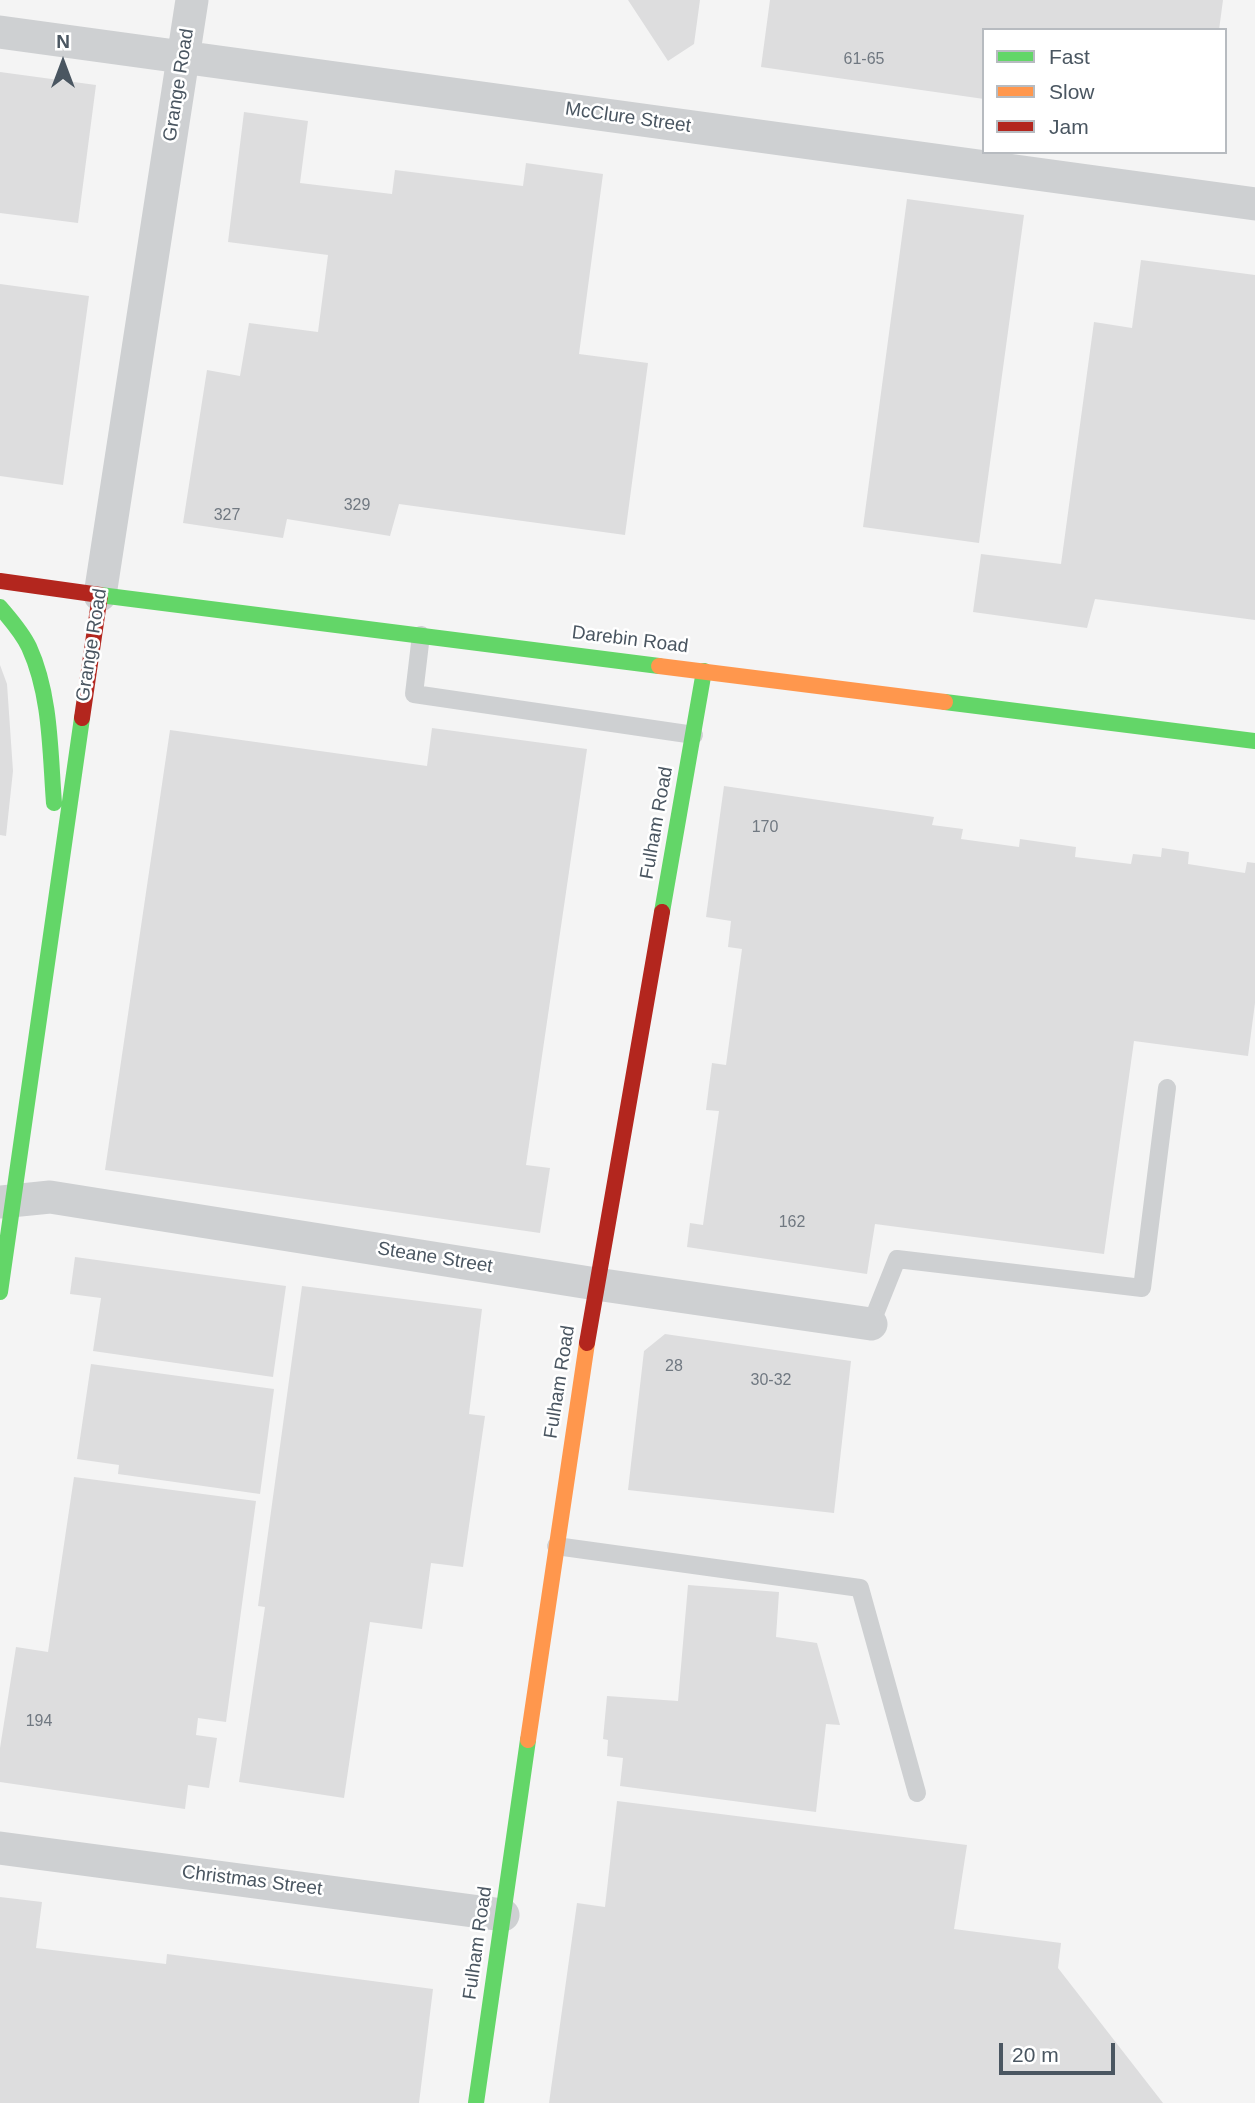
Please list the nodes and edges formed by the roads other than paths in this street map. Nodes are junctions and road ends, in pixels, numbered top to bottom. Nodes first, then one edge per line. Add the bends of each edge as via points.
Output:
1 (192, 0) edge
2 (0, 32) edge
3 (183, 57) junction
4 (1255, 204) edge
5 (0, 581) edge
6 (100, 595) junction
7 (0, 607) edge
8 (421, 635) junction
9 (704, 671) junction
10 (694, 736) junction
11 (1255, 741) edge
12 (60, 868) junction
13 (1167, 1088) dead end
14 (6, 1202) edge
15 (596, 1284) junction
16 (0, 1292) edge
17 (871, 1324) joint
18 (556, 1546) junction
19 (917, 1793) dead end
20 (0, 1848) edge
21 (503, 1914) junction
22 (476, 2103) edge

1 - 3 street, Grange Road
2 - 3 street, McClure Street
3 - 4 street, McClure Street
3 - 6 street, Grange Road
5 - 6 main road, Darebin Road
6 - 8 main road, Darebin Road
6 - 12 main road, Grange Road
7 - 12 main road via 27,644 37,667
8 - 9 main road, Darebin Road
8 - 10 lane via 414,694
9 - 10 main road, Fulham Road
9 - 11 main road, Darebin Road
10 - 15 main road, Fulham Road
12 - 14 main road, Grange Road
13 - 17 lane via 1142,1288 897,1259
14 - 15 street, Steane Street via 50,1197
14 - 16 main road, Grange Road
15 - 17 street, Steane Street
15 - 18 main road, Fulham Road
18 - 19 lane via 860,1588
18 - 21 main road, Fulham Road
20 - 21 street, Christmas Street
21 - 22 main road, Fulham Road

